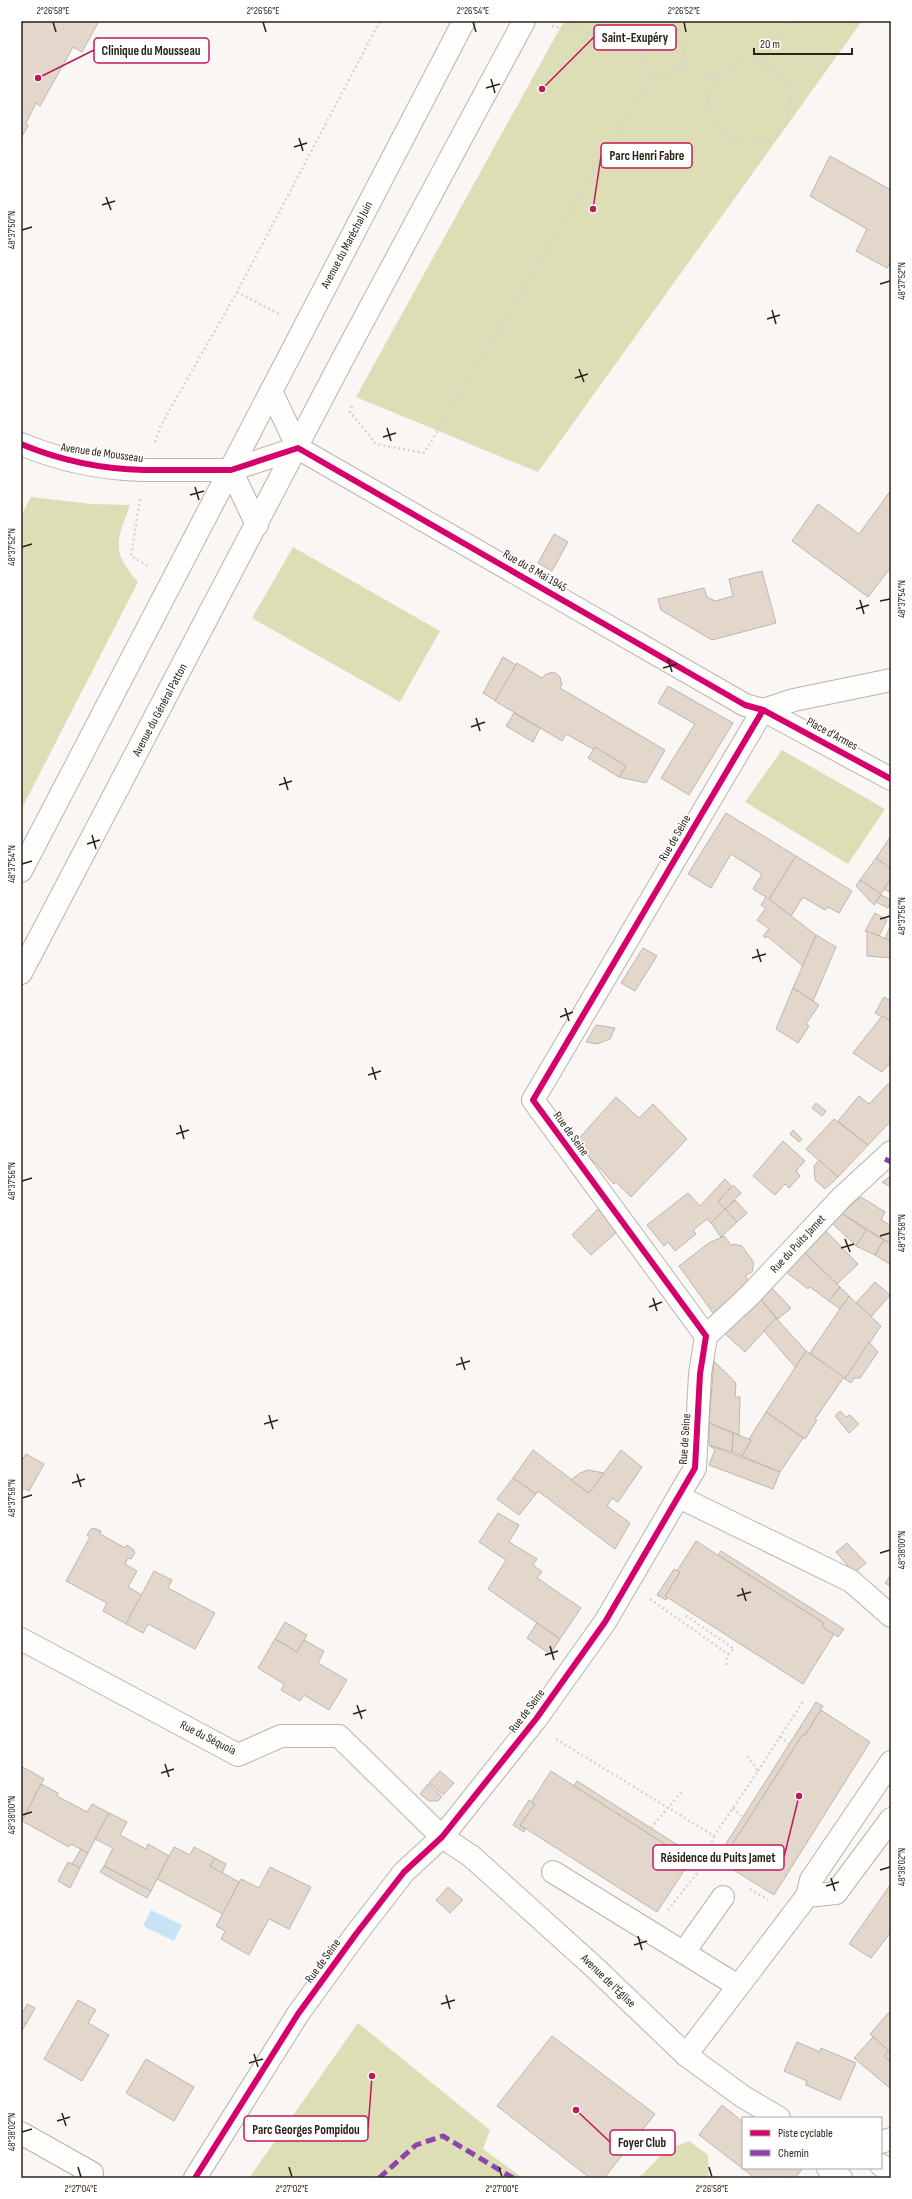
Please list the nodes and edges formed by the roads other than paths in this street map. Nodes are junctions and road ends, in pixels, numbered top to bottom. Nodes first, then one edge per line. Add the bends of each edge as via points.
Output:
1 (464, 21) edge
2 (524, 21) edge
3 (271, 391) junction
4 (21, 444) edge
5 (298, 448) junction
6 (231, 470) junction
7 (257, 525) junction
8 (891, 680) edge
9 (763, 710) junction
10 (891, 779) edge
11 (21, 871) edge
12 (21, 973) edge
13 (891, 1152) edge
14 (706, 1336) junction
15 (679, 1497) junction
16 (891, 1616) edge
17 (21, 1639) edge
18 (891, 1762) edge
19 (891, 1819) edge
20 (442, 1837) junction
21 (553, 1872) dead end
22 (806, 1896) junction
23 (723, 1897) dead end
24 (684, 1952) junction
25 (738, 1986) junction
26 (686, 2055) junction
27 (777, 2117) edge
28 (21, 2133) edge
29 (882, 2166) edge
30 (829, 2169) edge
31 (891, 2172) edge
32 (92, 2173) dead end
33 (195, 2178) edge
34 (841, 2178) edge

1 - 3 street, Avenue du Maréchal Juin
2 - 5 street
3 - 5 street
3 - 6 street, Avenue du Maréchal Juin
4 - 6 street, Avenue de Mousseau via 54,457 130,470
5 - 6 street, Avenue de Mousseau
5 - 7 street, Avenue du Général Patton
5 - 9 street, Rue du 8 Mai 1945 via 745,705
6 - 7 street
6 - 11 street
7 - 12 street, Avenue du Général Patton
8 - 9 street, Place d'Armes via 794,700
9 - 10 street, Place d'Armes
9 - 14 street, Rue de Seine via 533,1100
13 - 14 street, Rue du Puits Jamet via 842,1197 749,1296
14 - 15 street, Rue de Seine via 700,1374 695,1468
15 - 16 street via 851,1581
15 - 20 street, Rue de Seine via 605,1622 536,1719
17 - 20 street, Rue du Séquoia via 238,1755 281,1736 339,1736
18 - 22 street via 811,1880
19 - 22 street via 836,1893
20 - 26 street, Avenue de l'Église via 471,1856 593,1966
20 - 33 street, Rue de Seine via 404,1872 298,2014
21 - 24 street
22 - 25 street
23 - 24 street
24 - 25 street
25 - 26 street
26 - 27 street, Avenue de l'Église via 742,2096
28 - 32 street
29 - 31 street
30 - 34 street

